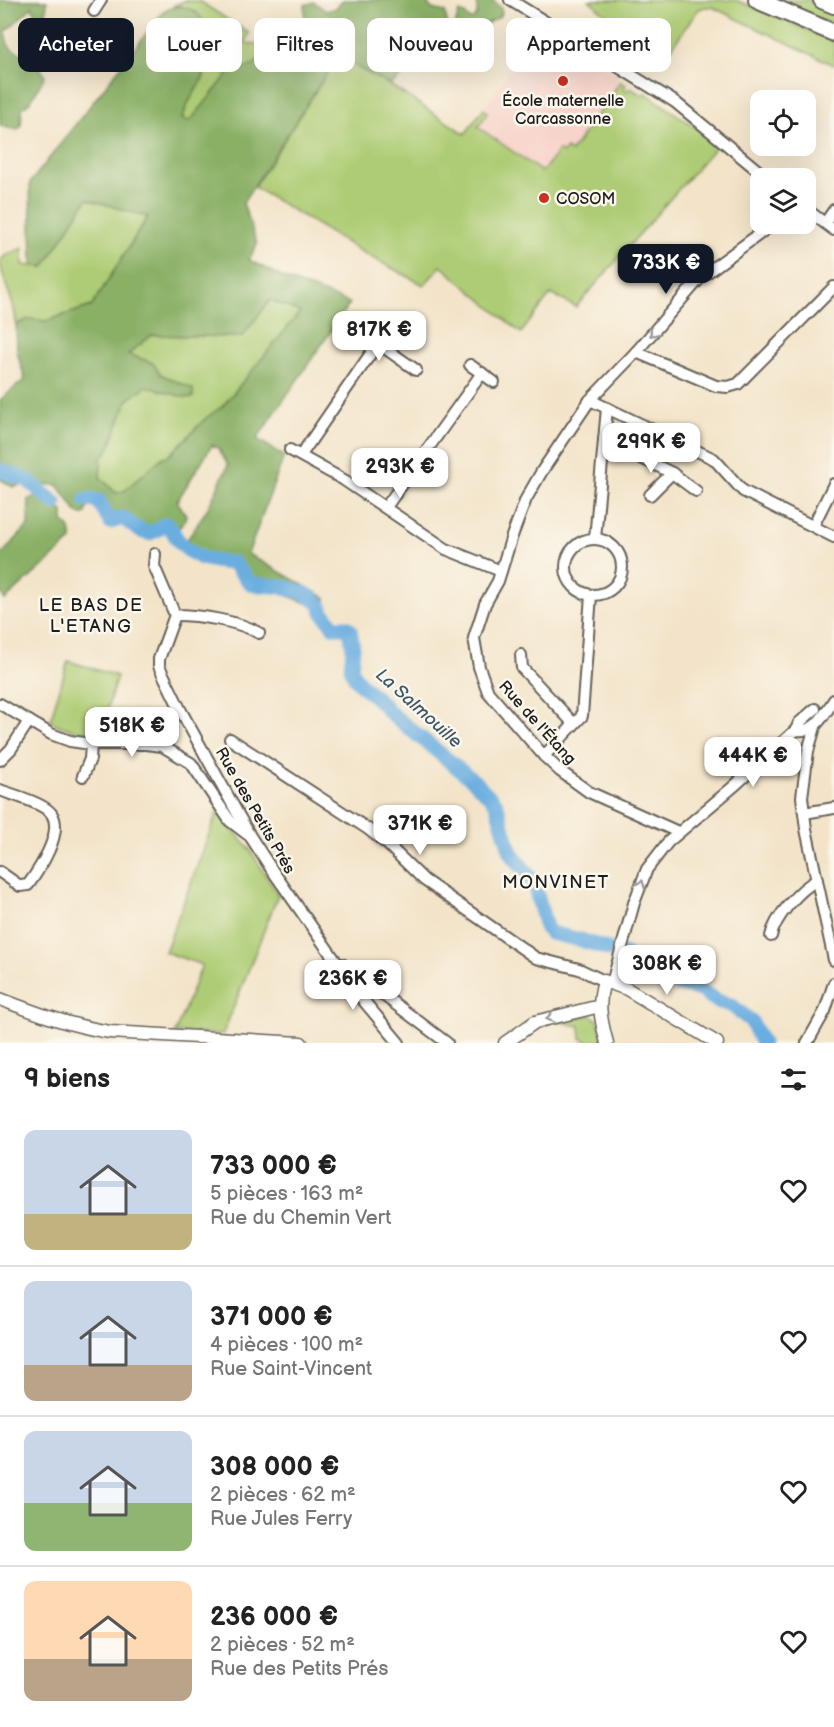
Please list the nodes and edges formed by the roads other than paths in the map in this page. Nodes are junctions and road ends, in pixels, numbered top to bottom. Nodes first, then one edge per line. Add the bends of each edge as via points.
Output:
1 (101, 0) edge
2 (510, 0) edge
3 (757, 0) edge
4 (822, 0) edge
5 (834, 5) edge
6 (94, 11) dead end
7 (834, 33) edge
8 (755, 168) edge
9 (834, 210) edge
10 (816, 216) edge
11 (830, 226) edge
12 (759, 234) edge
13 (834, 287) edge
14 (359, 330) dead end
15 (378, 343) junction
16 (636, 352) junction
17 (470, 365) dead end
18 (416, 370) dead end
19 (482, 373) junction
20 (494, 382) dead end
21 (590, 400) junction
22 (607, 408) junction
23 (604, 440) junction
24 (672, 473) junction
25 (834, 484) edge
26 (696, 491) dead end
27 (650, 495) dead end
28 (386, 507) junction
29 (813, 526) junction
30 (834, 537) edge
31 (595, 539) junction
32 (155, 554) dead end
33 (501, 571) junction
34 (591, 595) junction
35 (176, 615) junction
36 (260, 633) dead end
37 (521, 655) dead end
38 (834, 700) edge
39 (0, 704) edge
40 (815, 709) dead end
41 (29, 721) junction
42 (574, 724) junction
43 (815, 727) junction
44 (795, 730) junction
45 (230, 739) dead end
46 (91, 744) junction
47 (544, 756) junction
48 (0, 760) edge
49 (83, 776) dead end
50 (0, 790) edge
51 (834, 808) edge
52 (804, 813) junction
53 (678, 832) junction
54 (250, 836) junction
55 (0, 872) edge
56 (817, 880) junction
57 (771, 936) dead end
58 (334, 958) junction
59 (834, 960) edge
60 (608, 982) junction
61 (834, 983) edge
62 (0, 999) edge
63 (600, 1006) junction
64 (300, 1043) edge
65 (399, 1043) edge
66 (447, 1043) edge
67 (505, 1043) edge
68 (607, 1043) edge
69 (717, 1043) edge
70 (807, 1043) edge

1 - 6 street
2 - 8 street via 675,102
3 - 7 highway
4 - 5 highway
9 - 11 street
10 - 11 street
12 -> 16 street, Rue de l'Étang via 701,277
13 - 16 street via 738,384 716,386
14 - 15 street
15 - 18 street
15 - 28 street via 296,453
16 - 21 street, Rue de l'Étang
17 - 19 street
19 - 20 street
19 - 28 street
21 - 22 street
21 - 33 street, Rue de l'Étang via 526,500
22 - 23 street
22 - 29 street via 714,459 743,491
23 - 24 street
23 - 31 street
24 - 26 street
24 - 27 street
25 - 29 street
28 - 33 street via 446,549
29 - 30 street
31 - 34 street via 570,552 566,570 574,587
31 - 34 street via 611,545 622,569 620,578 608,591
32 - 35 street via 154,566
33 - 47 street, Rue de l'Étang via 474,638 479,667 488,692
34 - 42 street via 582,716
35 - 36 street via 248,627
35 - 54 street, Rue des Petits Prés via 159,659 160,671
37 - 42 street via 522,668
38 - 43 street
39 - 41 street
40 - 44 street
41 - 46 street via 51,734
41 - 48 street
42 - 47 street
43 - 44 street
43 - 52 street via 802,782
44 - 53 street
45 - 60 street via 368,829 424,880 536,958 579,969
46 - 49 street
46 - 54 street via 154,744 191,763 230,821
47 - 53 street, Rue de l'Étang via 589,792
50 - 55 street via 45,808 56,825 56,835 28,885 20,886
51 - 52 street
52 - 56 street
60 -> 53 street via 618,964 647,869
54 - 58 street, Rue des Petits Prés
56 - 57 street via 806,886 774,925
56 - 59 street
58 - 65 street, Rue des Petits Prés
58 - 66 street, Rue des Petits Prés
60 - 63 street via 600,994
60 - 69 street via 627,989
61 - 70 street via 825,1011
62 - 64 street via 82,1028
63 -> 67 street via 536,1022
63 - 68 street

